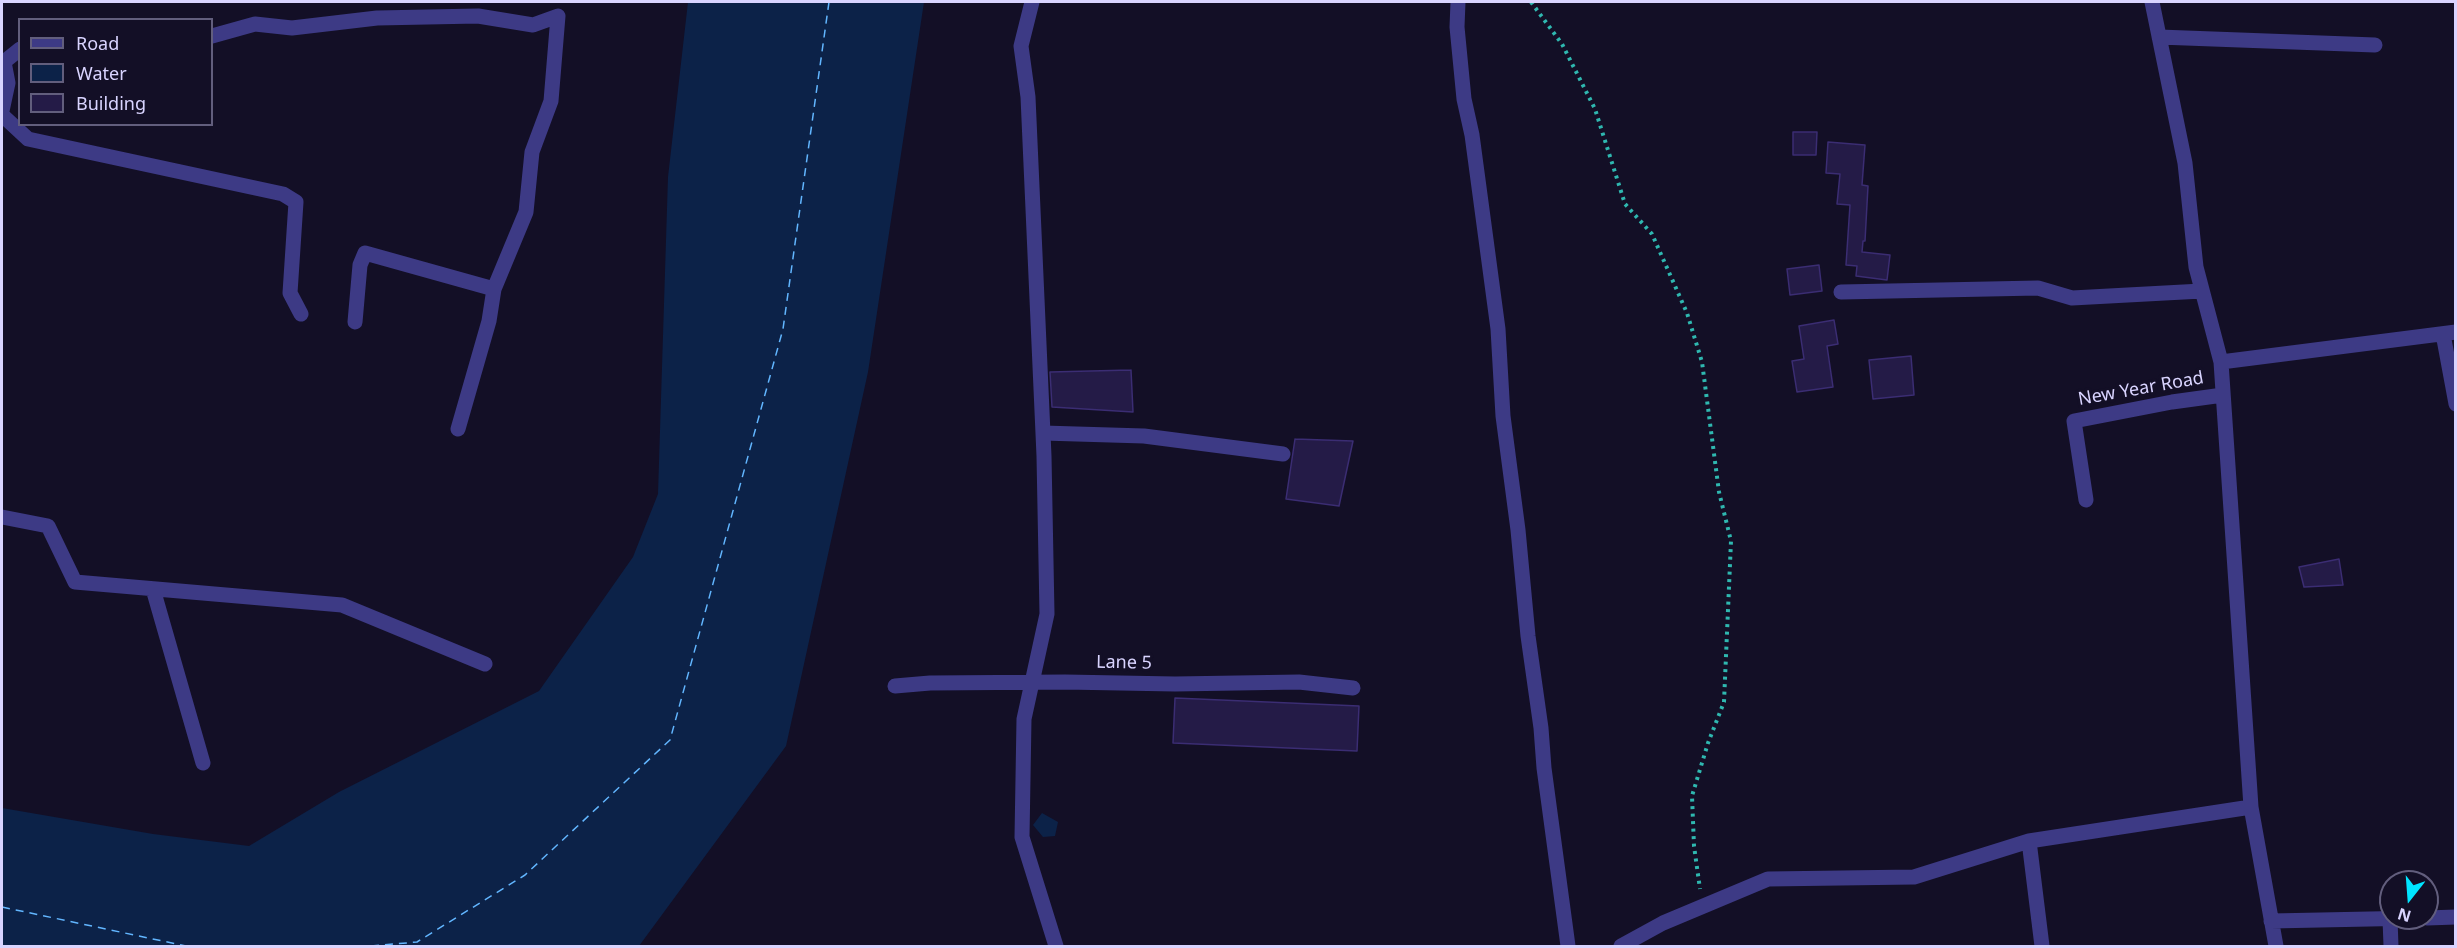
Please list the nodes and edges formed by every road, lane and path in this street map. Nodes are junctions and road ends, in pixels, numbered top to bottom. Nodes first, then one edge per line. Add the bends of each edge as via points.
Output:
1 (1032, 2) edge
2 (1458, 2) edge
3 (1531, 2) edge
4 (2152, 2) edge
5 (559, 9) edge
6 (213, 36) edge
7 (2159, 37) junction
8 (2375, 45) dead end
9 (18, 51) edge
10 (2, 113) edge
11 (494, 289) junction
12 (2202, 291) junction
13 (1841, 292) dead end
14 (301, 314) dead end
15 (355, 322) dead end
16 (2449, 333) edge
17 (2221, 362) junction
18 (2223, 395) junction
19 (2456, 404) edge
20 (458, 429) dead end
21 (1043, 433) junction
22 (1283, 454) dead end
23 (2086, 500) dead end
24 (2, 517) edge
25 (153, 589) junction
26 (484, 664) dead end
27 (1031, 684) junction
28 (895, 686) dead end
29 (1353, 688) dead end
30 (203, 763) dead end
31 (2251, 807) junction
32 (2029, 841) junction
33 (1702, 907) junction
34 (2456, 917) edge
35 (2379, 918) edge
36 (2439, 918) edge
37 (2271, 921) junction
38 (2390, 930) edge
39 (1056, 946) edge
40 (1568, 946) edge
41 (1621, 946) edge
42 (2042, 946) edge
43 (2276, 946) edge
44 (2391, 946) edge

1 - 21 street via 1020,46 1029,97
2 - 40 street via 1464,99 1498,329 1503,416
3 - 33 path via 1563,44 1595,109 1625,204 1652,234 1687,313 1702,362 1719,492 1731,541 1724,702 1692,796
4 - 7 street
5 - 6 street via 533,25 478,16 377,18 292,28 255,24
5 - 11 street via 551,101 532,152 526,212
7 - 8 street
7 - 12 street via 2185,164
9 - 10 street via 4,62 8,83
10 - 14 street via 28,139 283,194 296,202 290,293
11 - 15 street via 364,253
11 - 20 street via 489,321
12 - 13 street via 2072,298 2038,288
12 - 17 street
16 - 17 street
16 - 19 street
17 - 18 street
18 - 23 street, New Year Road via 2074,421
18 - 31 street
21 - 22 street via 1144,436
21 - 27 street via 1047,614
24 - 25 street via 48,526 75,582
25 - 26 street via 342,605
25 - 30 street
27 - 28 street, Lane 5
27 - 29 street, Lane 5 via 1299,682
27 - 39 street via 1024,719 1022,837
31 - 32 street
31 - 37 street
32 - 33 street via 1914,878 1768,879
32 - 42 street
33 - 41 street
34 - 36 street
35 - 37 street
37 - 43 street
38 - 44 street

